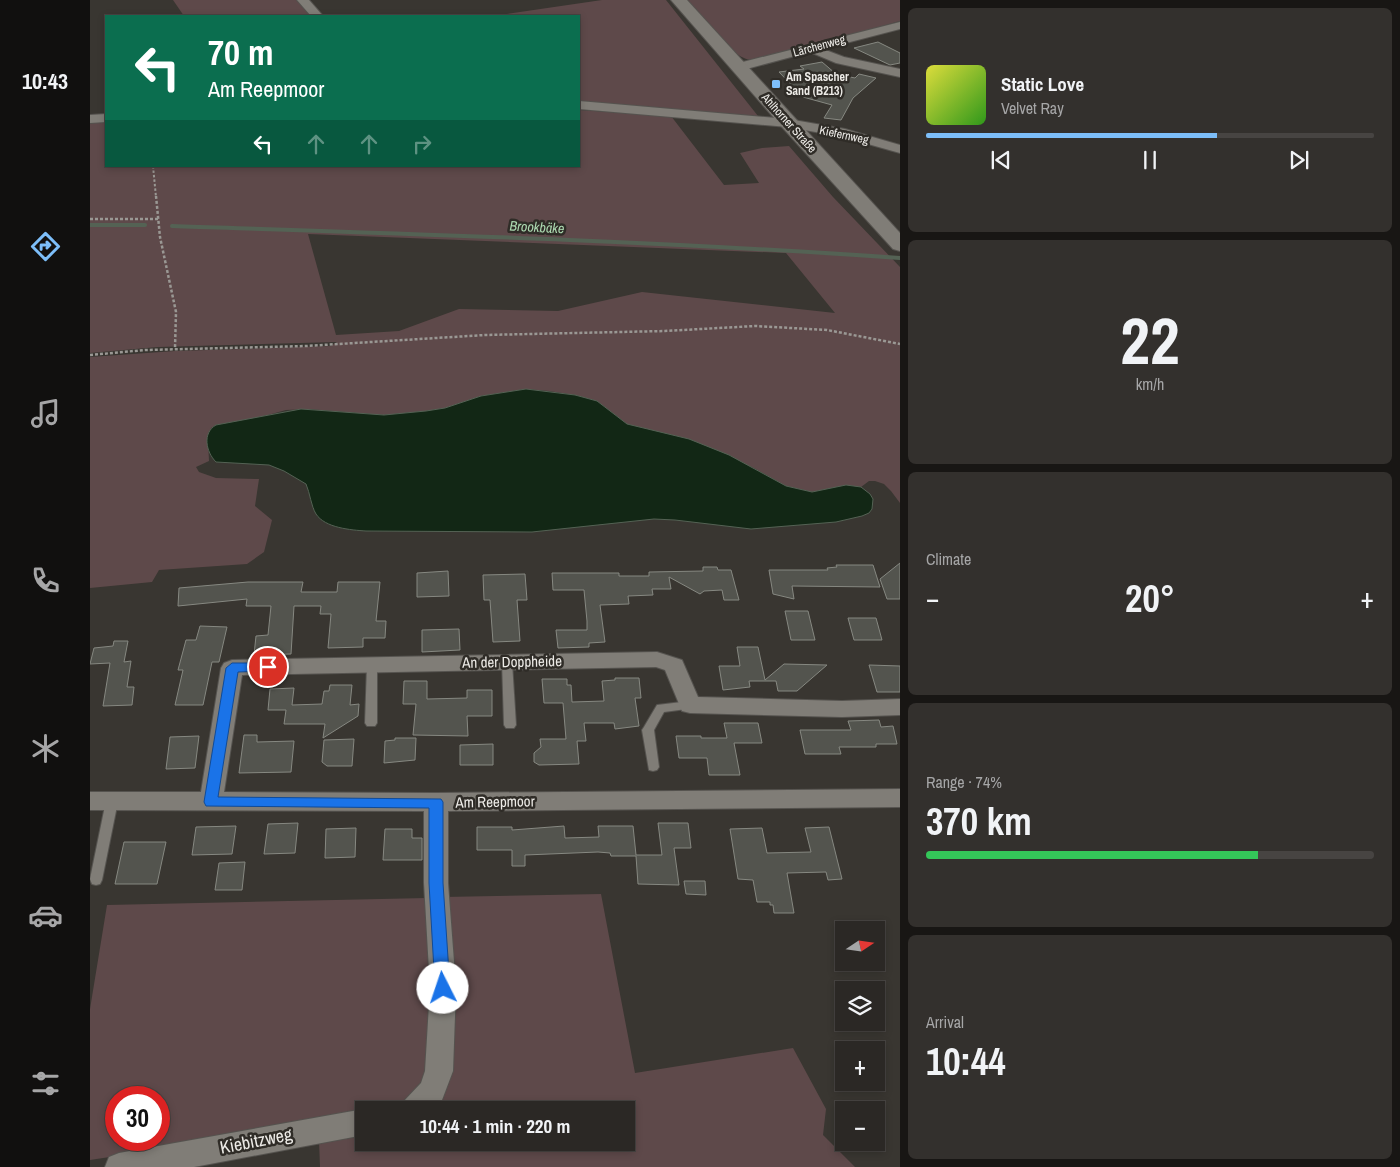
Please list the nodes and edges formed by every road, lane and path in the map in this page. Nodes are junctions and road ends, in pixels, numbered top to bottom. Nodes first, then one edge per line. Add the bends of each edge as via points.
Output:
1 (303, 0) edge
2 (679, 0) edge
3 (316, 15) edge
4 (900, 25) edge
5 (812, 48) junction
6 (739, 67) junction
7 (900, 73) edge
8 (580, 105) edge
9 (105, 118) edge
10 (90, 119) edge
11 (788, 123) junction
12 (900, 149) edge
13 (153, 167) edge
14 (90, 219) edge
15 (158, 219) junction
16 (900, 245) edge
17 (900, 344) edge
18 (175, 349) junction
19 (90, 355) edge
20 (507, 662) junction
21 (372, 665) junction
22 (690, 705) junction
23 (900, 707) edge
24 (371, 724) dead end
25 (510, 725) dead end
26 (653, 767) dead end
27 (900, 798) edge
28 (101, 801) edge
29 (211, 802) junction
30 (436, 802) junction
31 (96, 880) dead end
32 (423, 1101) edge
33 (355, 1124) edge
34 (119, 1167) edge

1 - 3 street
2 - 6 street, Ahlhorner Straße
4 - 5 street, Lärchenweg
5 - 6 street, Lärchenweg
5 - 7 street via 840,60
6 - 11 street, Ahlhorner Straße
8 - 11 street, Kiefernweg
9 - 10 street
11 - 12 street, Kiefernweg via 845,133
11 - 16 street, Ahlhorner Straße
13 - 15 path
14 - 15 path
15 - 18 path via 176,312
17 - 18 path via 827,330 755,326
18 - 19 path
20 - 21 street, An der Doppheide
20 - 22 street, An der Doppheide via 657,659 674,665
20 - 25 lane
21 - 24 lane
21 - 29 street, An der Doppheide via 232,668
22 - 23 street via 842,709
22 - 26 lane via 661,708 648,730
27 - 30 street, Am Reepmoor
28 - 29 street, Am Reepmoor
28 - 31 lane
29 - 30 street, Am Reepmoor
30 - 32 street via 436,883 443,988 439,1071 432,1091
33 - 34 street, Kiebitzweg

